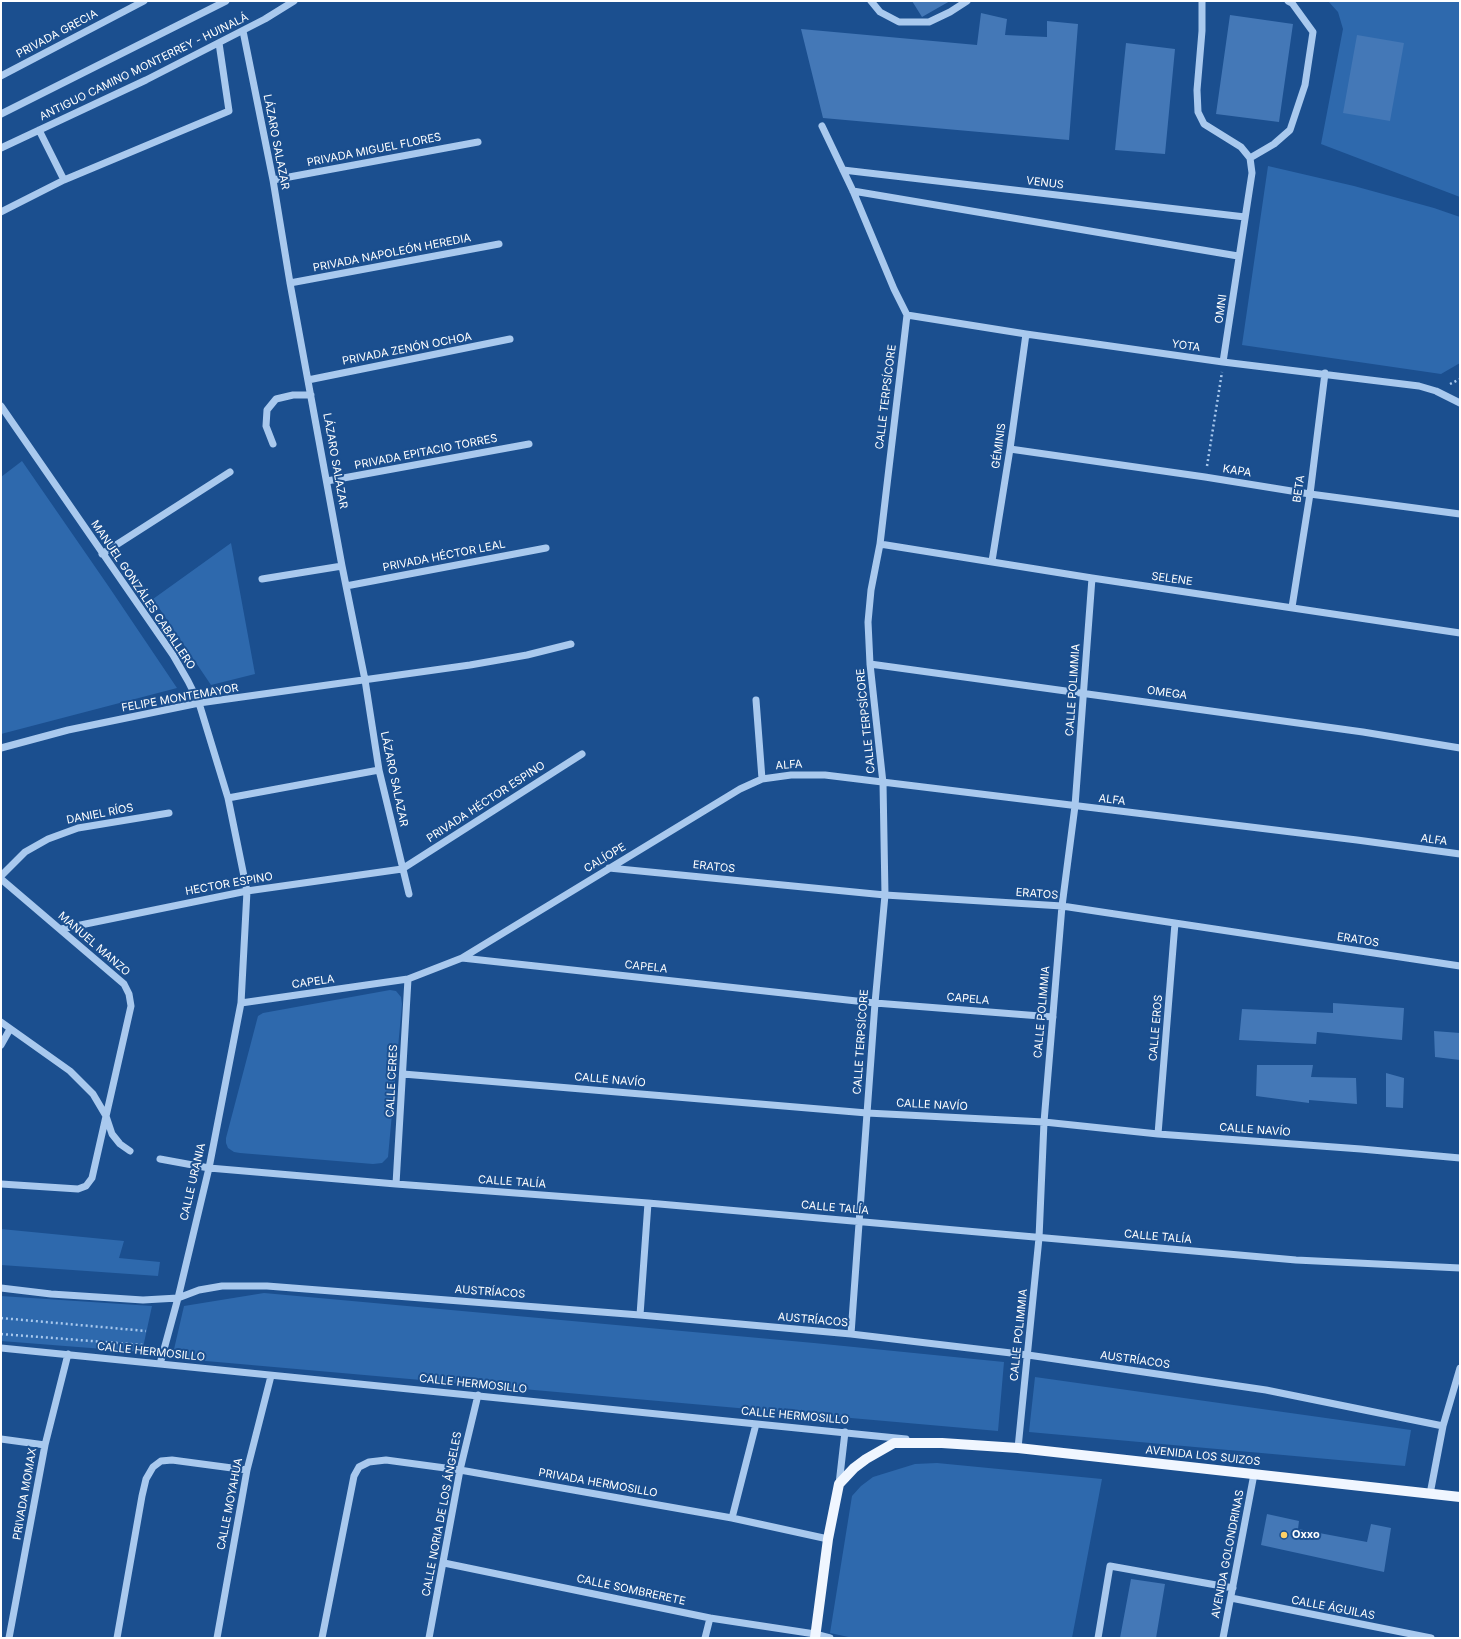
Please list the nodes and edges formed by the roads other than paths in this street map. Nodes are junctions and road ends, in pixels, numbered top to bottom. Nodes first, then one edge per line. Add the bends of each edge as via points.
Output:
1 (144, 1) edge
2 (226, 1) edge
3 (871, 1) edge
4 (967, 1) edge
5 (1202, 1) edge
6 (1288, 1) edge
7 (291, 2) edge
8 (243, 30) junction
9 (219, 43) junction
10 (1, 76) edge
11 (1, 114) edge
12 (822, 126) dead end
13 (39, 130) junction
14 (478, 142) dead end
15 (1, 148) edge
16 (1250, 158) junction
17 (843, 170) junction
18 (64, 180) junction
19 (273, 180) junction
20 (853, 191) junction
21 (1, 212) edge
22 (1245, 217) junction
23 (499, 244) dead end
24 (1238, 256) junction
25 (290, 283) junction
26 (907, 315) junction
27 (1026, 334) junction
28 (510, 340) dead end
29 (1223, 362) junction
30 (1325, 373) junction
31 (308, 380) junction
32 (311, 395) junction
33 (1460, 404) edge
34 (1, 406) edge
35 (273, 444) dead end
36 (529, 444) dead end
37 (1010, 449) junction
38 (230, 472) dead end
39 (327, 481) junction
40 (1310, 494) junction
41 (1460, 514) edge
42 (880, 544) junction
43 (546, 548) dead end
44 (102, 554) junction
45 (992, 561) junction
46 (342, 566) junction
47 (1092, 578) junction
48 (262, 579) dead end
49 (346, 586) junction
50 (1292, 607) junction
51 (1460, 633) edge
52 (571, 644) dead end
53 (870, 664) junction
54 (365, 680) junction
55 (1084, 692) junction
56 (756, 700) dead end
57 (200, 703) junction
58 (1, 748) edge
59 (1460, 748) edge
60 (582, 754) dead end
61 (379, 770) junction
62 (762, 779) junction
63 (883, 783) junction
64 (228, 798) junction
65 (1075, 806) junction
66 (169, 813) dead end
67 (1460, 854) edge
68 (610, 868) junction
69 (402, 869) junction
70 (1, 878) edge
71 (247, 890) junction
72 (410, 894) dead end
73 (885, 895) junction
74 (1062, 906) junction
75 (1176, 923) junction
76 (61, 929) junction
77 (462, 958) junction
78 (1460, 966) edge
79 (408, 979) junction
80 (875, 1003) junction
81 (241, 1004) junction
82 (1053, 1017) junction
83 (1, 1022) edge
84 (10, 1029) junction
85 (1, 1045) edge
86 (403, 1074) junction
87 (867, 1113) junction
88 (106, 1116) junction
89 (1044, 1122) junction
90 (1158, 1134) junction
91 (130, 1151) dead end
92 (1460, 1158) edge
93 (160, 1159) dead end
94 (208, 1168) junction
95 (1, 1184) edge
96 (396, 1184) junction
97 (648, 1203) junction
98 (858, 1221) junction
99 (1039, 1238) junction
100 (1460, 1268) edge
101 (1, 1288) edge
102 (178, 1298) junction
103 (640, 1315) junction
104 (851, 1334) junction
105 (1, 1348) edge
106 (68, 1354) junction
107 (1028, 1355) junction
108 (160, 1364) junction
109 (1460, 1368) edge
110 (271, 1376) junction
111 (1458, 1382) edge
112 (478, 1395) junction
113 (756, 1424) junction
114 (1443, 1426) junction
115 (845, 1432) junction
116 (1, 1439) edge
117 (942, 1443) junction
118 (45, 1445) junction
119 (1018, 1448) junction
120 (247, 1470) junction
121 (460, 1470) junction
122 (1254, 1474) junction
123 (839, 1484) junction
124 (1430, 1494) junction
125 (1460, 1498) edge
126 (732, 1518) junction
127 (828, 1539) junction
128 (444, 1563) junction
129 (1233, 1588) junction
130 (1231, 1598) junction
131 (710, 1618) junction
132 (815, 1636) edge
133 (9, 1638) edge
134 (117, 1638) edge
135 (218, 1638) edge
136 (322, 1638) edge
137 (429, 1638) edge
138 (705, 1638) edge
139 (830, 1638) edge
140 (1098, 1638) edge
141 (1224, 1638) edge
142 (1431, 1638) edge

1 - 10 street, PRIVADA GRECIA
2 - 11 street, ANTIGUO CAMINO MONTERREY - HUINALÁ
3 - 4 street via 880,12 899,22 929,22
5 - 16 street via 1198,112 1204,124 1241,147
6 - 16 street via 1314,32 1305,86 1290,130 1274,144
7 - 8 street, ANTIGUO CAMINO MONTERREY - HUINALÁ
8 - 9 street, ANTIGUO CAMINO MONTERREY - HUINALÁ
8 - 19 street, LÁZARO SALAZAR
9 - 13 street, ANTIGUO CAMINO MONTERREY - HUINALÁ
9 - 18 street via 229,111
12 - 17 street
13 - 15 street, ANTIGUO CAMINO MONTERREY - HUINALÁ
13 - 18 street
14 - 19 street, PRIVADA MIGUEL FLORES
16 - 22 street, OMNI via 1252,173
17 - 20 street
17 - 22 street, VENUS
18 - 21 street
19 - 25 street, LÁZARO SALAZAR
20 - 24 street
20 - 26 street
22 - 24 street, OMNI
23 - 25 street, PRIVADA NAPOLEÓN HEREDIA
24 - 29 street, OMNI
25 - 31 street, LÁZARO SALAZAR
26 - 27 street, YOTA
26 - 42 street, CALLE TERPSÍCORE
27 - 29 street, YOTA
27 - 37 street, GÉMINIS
28 - 31 street, PRIVADA ZENÓN OCHOA
29 - 30 street, YOTA
30 - 33 street, YOTA via 1419,386 1436,391
30 - 40 street, BETA
31 - 32 street, LÁZARO SALAZAR
32 - 35 street via 292,395 276,399 267,410 266,426
32 - 39 street, LÁZARO SALAZAR
34 - 44 street, MANUEL GONZÁLES CABALLERO
36 - 39 street, PRIVADA EPITACIO TORRES
37 - 40 street, KAPA
37 - 45 street, GÉMINIS
38 - 44 street
39 - 46 street, LÁZARO SALAZAR
40 - 41 street, KAPA
40 - 50 street, BETA
42 - 45 street, SELENE
42 - 53 street, CALLE TERPSÍCORE via 870,590
43 - 49 street, PRIVADA HÉCTOR LEAL
44 - 57 street, MANUEL GONZÁLES CABALLERO via 173,655
45 - 47 street, SELENE
46 - 48 street
46 - 49 street, LÁZARO SALAZAR
47 - 50 street, SELENE
47 - 55 street, CALLE POLIMMIA
49 - 54 street, LÁZARO SALAZAR
50 - 51 street, SELENE
52 - 54 street, FELIPE MONTEMAYOR via 470,665
53 - 55 street, OMEGA
53 - 63 street, CALLE TERPSÍCORE
54 - 57 street, FELIPE MONTEMAYOR
54 - 61 street, LÁZARO SALAZAR
55 - 59 street, OMEGA
55 - 65 street, CALLE POLIMMIA
56 - 62 street
57 - 58 street, FELIPE MONTEMAYOR via 68,730
57 - 64 street, MANUEL GONZÁLES CABALLERO
60 - 69 street, PRIVADA HÉCTOR ESPINO
61 - 64 street
61 - 69 street, LÁZARO SALAZAR
62 - 63 street, ALFA via 818,775
62 - 68 street, CALÍOPE via 722,800
63 - 65 street, ALFA
63 - 73 street, CALLE TERPSÍCORE
64 - 71 street, MANUEL GONZÁLES CABALLERO
65 - 67 street, ALFA
65 - 74 street, CALLE POLIMMIA
66 - 70 street, DANIEL RÍOS via 78,828 48,839 25,852
68 - 73 street, ERATOS
68 - 77 street, CALÍOPE
69 - 71 street, HECTOR ESPINO
69 - 72 street, LÁZARO SALAZAR
70 - 76 street, MANUEL MANZO
71 - 76 street, HECTOR ESPINO
71 - 81 street, MANUEL GONZÁLES CABALLERO
73 - 74 street, ERATOS
73 - 80 street, CALLE TERPSÍCORE
74 - 75 street, ERATOS
74 - 82 street, CALLE POLIMMIA
75 - 78 street, ERATOS
75 - 90 street, CALLE EROS
76 - 88 street, MANUEL MANZO via 124,984 129,994 131,1006
77 - 79 street, CAPELA
77 - 80 street, CAPELA
79 - 81 street, CAPELA
79 - 86 street, CALLE CERES
80 - 82 street, CAPELA
80 - 87 street, CALLE TERPSÍCORE
81 - 94 street, CALLE URANIA
82 - 89 street, CALLE POLIMMIA
83 - 84 street
84 - 85 street
84 - 88 street via 70,1071 92,1094
86 - 87 street, CALLE NAVÍO
86 - 96 street, CALLE CERES
87 - 89 street, CALLE NAVÍO
87 - 98 street, CALLE TERPSÍCORE
88 - 91 street via 112,1134
88 - 95 street, MANUEL MANZO via 92,1178 86,1186 78,1189
89 - 90 street, CALLE NAVÍO
89 - 99 street, CALLE POLIMMIA
90 - 92 street, CALLE NAVÍO
93 - 94 street, CALLE TALÍA
94 - 96 street, CALLE TALÍA
94 - 102 street, CALLE URANIA
96 - 97 street, CALLE TALÍA
97 - 98 street, CALLE TALÍA
97 - 103 street
98 - 99 street, CALLE TALÍA
98 - 104 street, CALLE TERPSÍCORE
99 - 100 street, CALLE TALÍA via 1296,1260
99 - 107 street, CALLE POLIMMIA
101 - 102 street via 143,1300
102 - 103 street, AUSTRÍACOS via 199,1290 222,1286 267,1286
102 - 108 street, CALLE URANIA
103 - 104 street, AUSTRÍACOS
104 - 107 street, AUSTRÍACOS
105 - 106 street, CALLE HERMOSILLO
106 - 108 street, CALLE HERMOSILLO
106 - 118 street, PRIVADA MOMAX
107 - 114 street, AUSTRÍACOS via 1266,1390
107 - 119 street, CALLE POLIMMIA
108 - 110 street, CALLE HERMOSILLO
109 - 111 street
110 - 112 street, CALLE HERMOSILLO
110 - 120 street, CALLE MOYAHUA
111 - 114 street
112 - 113 street, CALLE HERMOSILLO
112 - 121 street, CALLE NORIA DE LOS ÁNGELES
113 - 115 street, CALLE HERMOSILLO
113 - 126 street
114 - 124 street
115 - 117 street, CALLE HERMOSILLO
115 - 123 street
116 - 118 street
117 - 119 main road, AVENIDA LOS SUIZOS
117 - 123 main road, AVENIDA LOS SUIZOS via 894,1443 866,1459
118 - 133 street, PRIVADA MOMAX
119 - 122 main road, AVENIDA LOS SUIZOS
120 - 134 street via 172,1460 161,1461 153,1467 146,1479
120 - 135 street, CALLE MOYAHUA
121 - 126 street, PRIVADA HERMOSILLO
121 - 128 street, CALLE NORIA DE LOS ÁNGELES
121 - 136 street, PRIVADA HERMOSILLO via 386,1460 369,1462 359,1467 350,1492
122 - 124 main road, AVENIDA LOS SUIZOS
122 - 129 street, AVENIDA GOLONDRINAS
123 - 127 main road
124 - 125 main road, AVENIDA LOS SUIZOS
126 - 127 street, PRIVADA HERMOSILLO
127 - 132 main road
128 - 131 street, CALLE SOMBRERETE
128 - 137 street, CALLE NORIA DE LOS ÁNGELES
129 - 130 street, AVENIDA GOLONDRINAS
129 - 140 street via 1110,1566
130 - 141 street, AVENIDA GOLONDRINAS
130 - 142 street, CALLE ÁGUILAS
131 - 132 street, CALLE SOMBRERETE
131 - 138 street
132 - 139 street, CALLE SOMBRERETE

